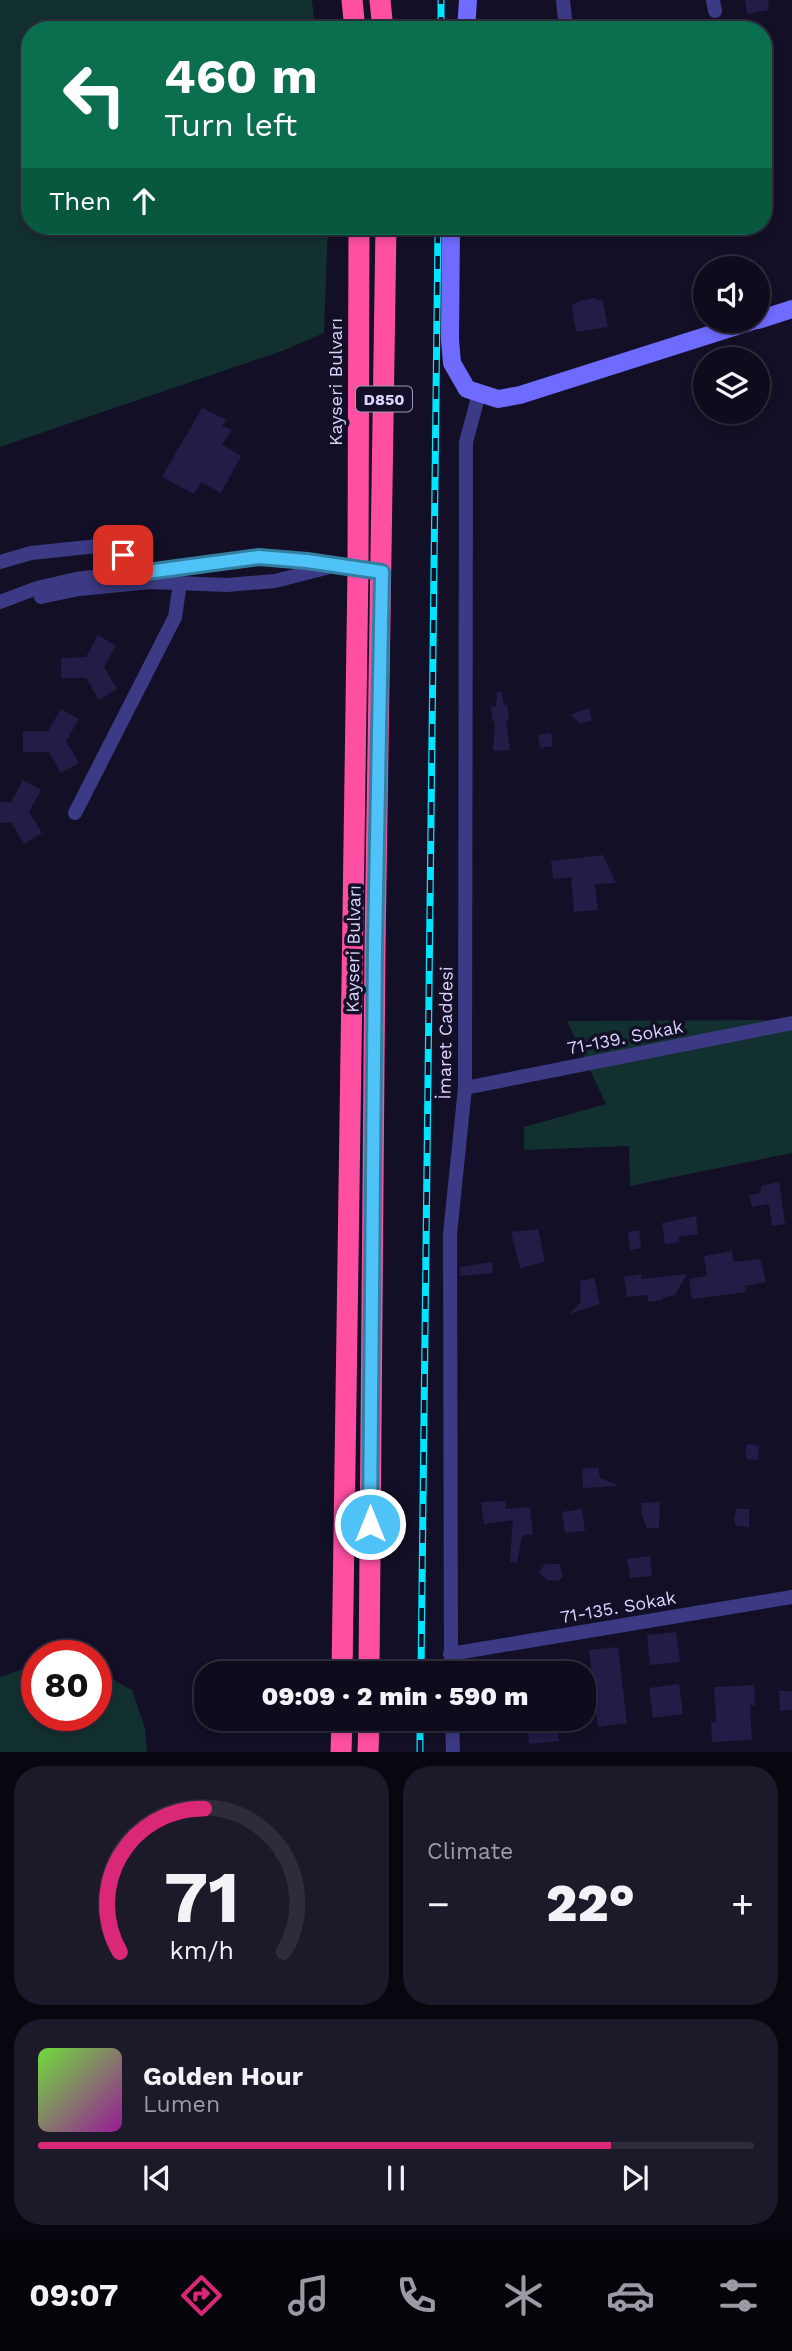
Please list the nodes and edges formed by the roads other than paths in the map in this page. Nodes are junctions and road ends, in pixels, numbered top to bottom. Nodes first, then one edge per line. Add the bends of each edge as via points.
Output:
1 (352, 0) edge
2 (380, 0) edge
3 (468, 0) edge
4 (563, 0) edge
5 (565, 20) dead end
6 (354, 21) edge
7 (382, 21) edge
8 (467, 21) edge
9 (359, 235) edge
10 (386, 235) edge
11 (451, 235) edge
12 (792, 309) edge
13 (770, 316) edge
14 (716, 333) edge
15 (479, 394) junction
16 (0, 562) edge
17 (330, 566) junction
18 (358, 569) junction
19 (147, 572) junction
20 (382, 572) junction
21 (180, 583) junction
22 (0, 601) edge
23 (0, 609) edge
24 (75, 813) dead end
25 (792, 1023) edge
26 (465, 1088) junction
27 (792, 1597) edge
28 (450, 1654) junction
29 (342, 1661) edge
30 (369, 1661) edge
31 (450, 1661) edge
32 (342, 1731) edge
33 (369, 1731) edge
34 (452, 1731) edge
35 (341, 1752) edge
36 (368, 1752) edge
37 (453, 1752) edge

1 - 6 highway
2 - 7 highway
3 - 8 street
4 - 5 street
9 - 18 highway, Kayseri Bulvarı / D850
10 - 20 highway, Kayseri Bulvarı / D850
11 - 15 street via 452,363 467,389
12 - 13 street
14 - 15 street via 520,395 498,399
15 - 26 street, İmaret Caddesi via 467,442
16 - 19 street via 31,553 98,546 123,555
17 - 18 street
17 - 19 street via 259,557
17 - 21 street via 275,581
18 - 20 street
18 - 29 highway, Kayseri Bulvarı / D850
19 - 22 street via 76,579
20 - 30 highway, Kayseri Bulvarı / D850
21 - 23 street via 79,589
21 - 24 street via 175,617
25 - 26 street, 71-139. Sokak
26 - 28 street, İmaret Caddesi via 450,1234
27 - 28 street, 71-135. Sokak
28 - 31 street, İmaret Caddesi
32 - 35 highway
33 - 36 highway
34 - 37 street

